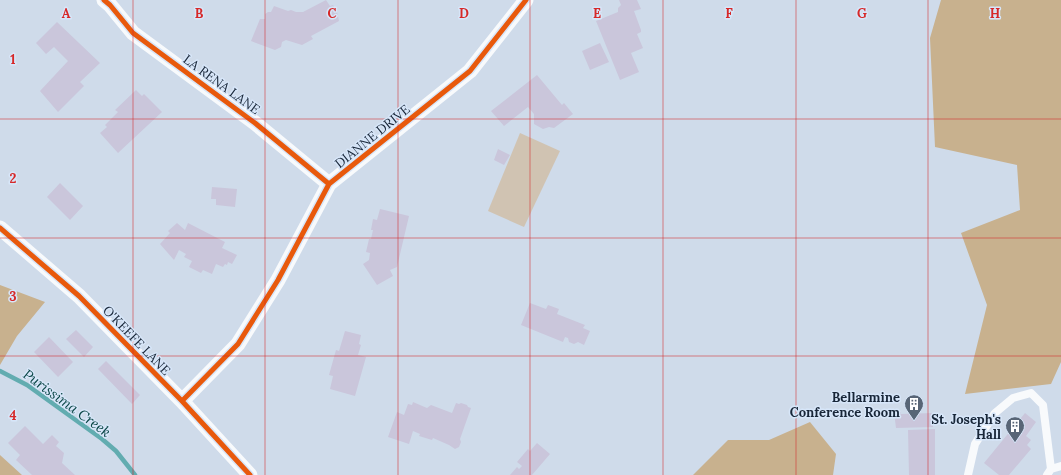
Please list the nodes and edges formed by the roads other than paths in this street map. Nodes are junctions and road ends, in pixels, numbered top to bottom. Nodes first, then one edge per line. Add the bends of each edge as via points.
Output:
1 (104, 0) edge
2 (526, 0) edge
3 (329, 184) junction
4 (0, 228) edge
5 (182, 402) junction
6 (1061, 466) edge
7 (1049, 472) edge
8 (250, 475) edge
9 (968, 475) edge

1 - 3 street, LA RENA LANE via 133,33 255,123
2 - 3 street, DIANNE DRIVE via 470,71
3 - 5 street, DIANNE DRIVE via 278,280 238,344
4 - 5 street, O'KEEFE LANE via 79,296
5 - 8 street, O'KEEFE LANE
6 - 7 lane
7 - 9 lane via 1043,405 1031,393 1013,398 995,413 975,444

